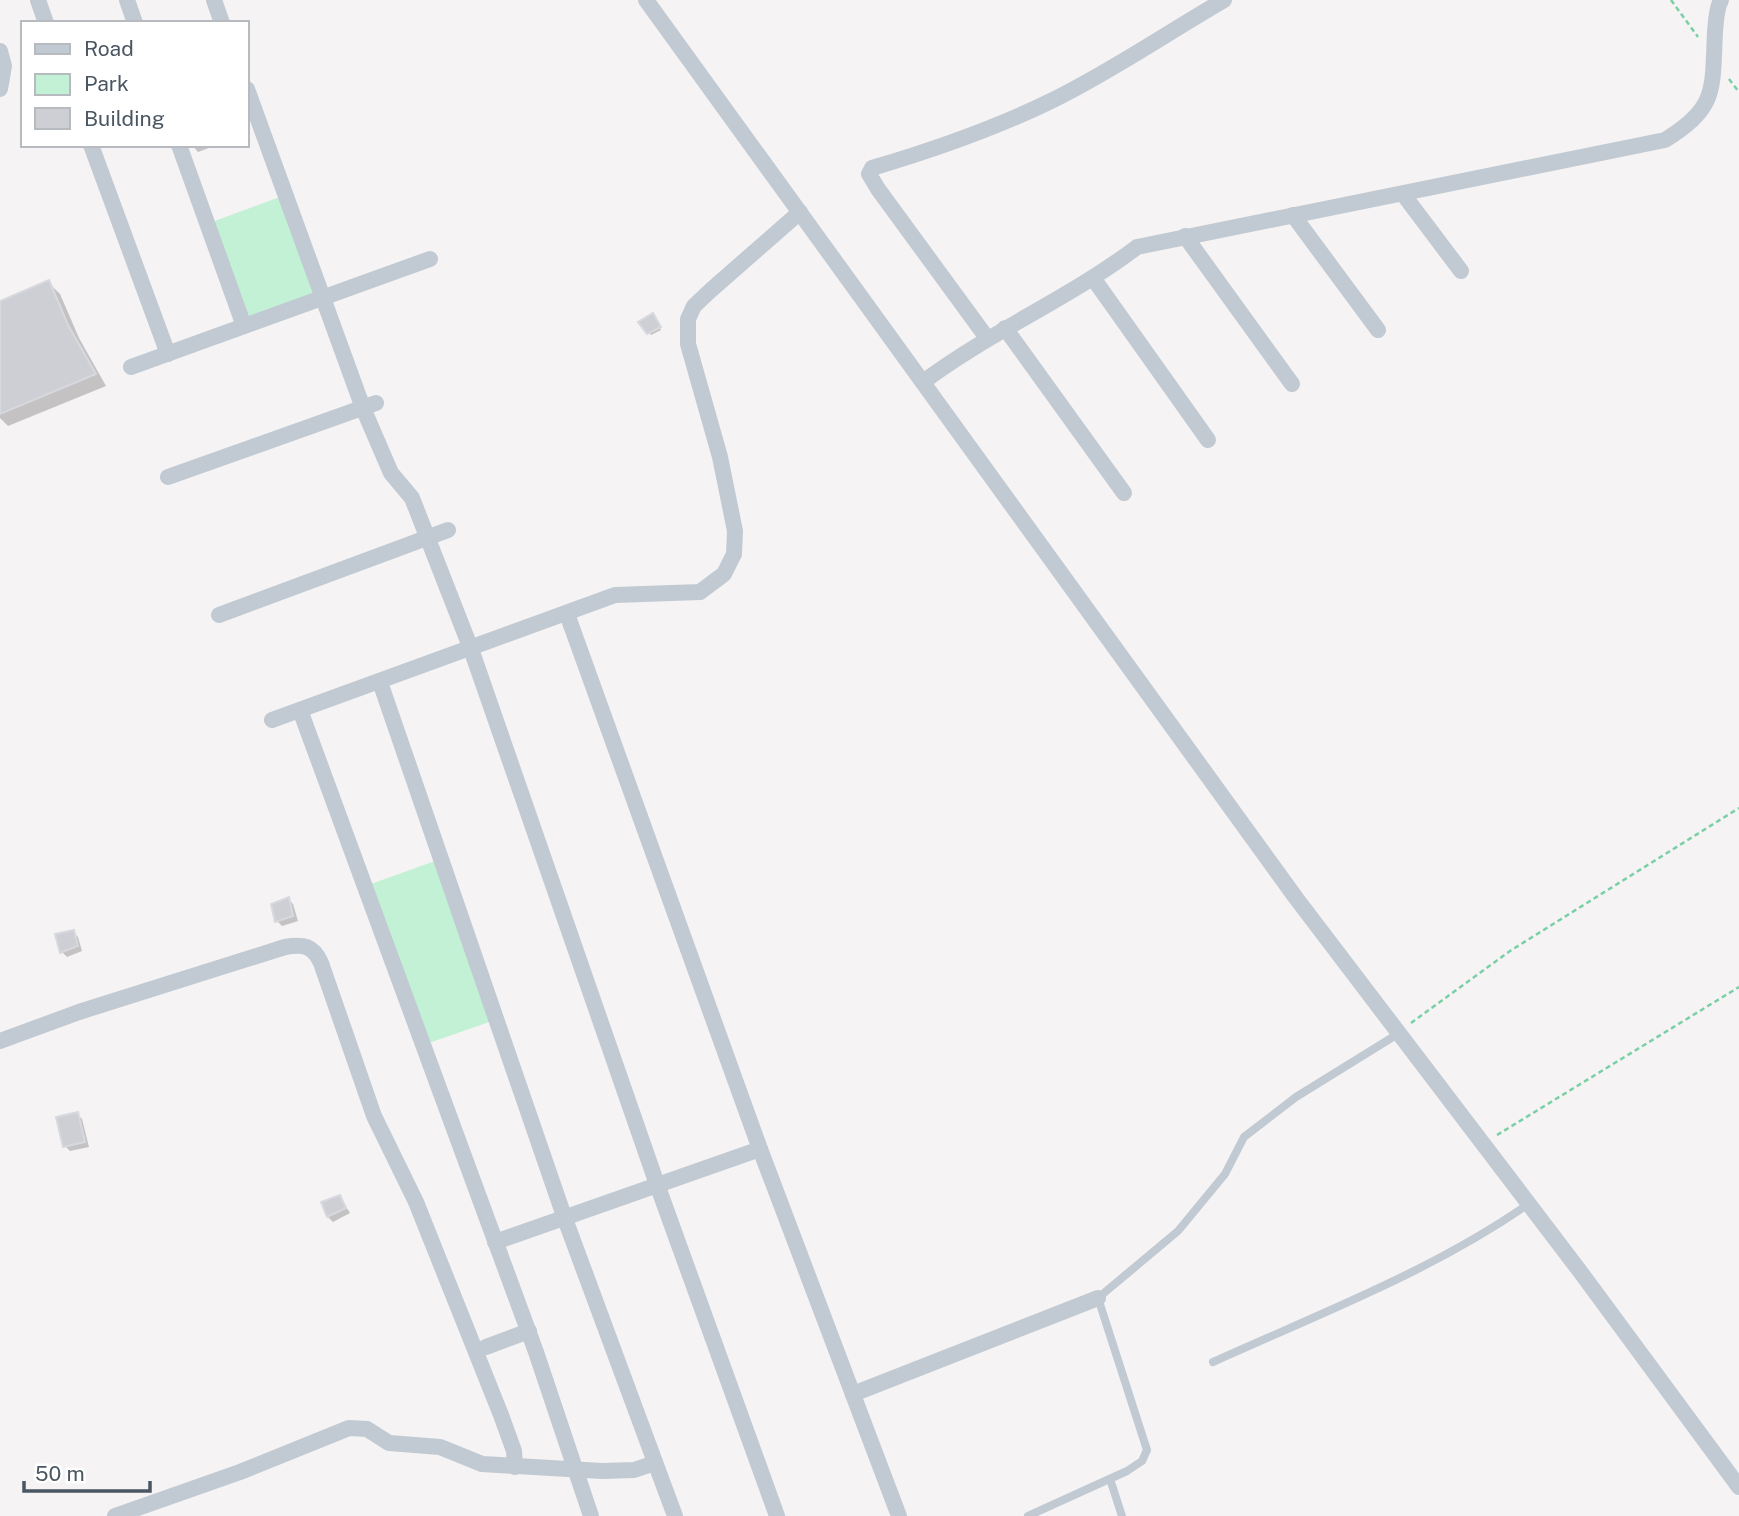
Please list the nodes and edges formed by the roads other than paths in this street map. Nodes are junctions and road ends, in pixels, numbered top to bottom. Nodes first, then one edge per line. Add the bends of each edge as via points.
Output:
1 (38, 0) edge
2 (127, 0) edge
3 (214, 0) edge
4 (646, 0) edge
5 (1224, 0) edge
6 (1721, 0) edge
7 (45, 21) edge
8 (134, 21) edge
9 (221, 21) edge
10 (0, 51) edge
11 (0, 89) edge
12 (248, 92) edge
13 (92, 147) edge
14 (180, 147) edge
15 (1402, 194) junction
16 (800, 212) junction
17 (1293, 215) junction
18 (1185, 236) junction
19 (430, 259) dead end
20 (1461, 271) dead end
21 (1093, 278) junction
22 (323, 296) junction
23 (244, 326) junction
24 (1005, 328) junction
25 (1378, 330) dead end
26 (987, 338) junction
27 (168, 354) junction
28 (131, 367) dead end
29 (923, 382) junction
30 (1292, 384) dead end
31 (369, 405) junction
32 (1208, 440) dead end
33 (168, 477) dead end
34 (1124, 493) dead end
35 (448, 530) dead end
36 (428, 538) junction
37 (567, 614) junction
38 (219, 615) dead end
39 (471, 649) junction
40 (380, 682) junction
41 (300, 710) junction
42 (272, 720) dead end
43 (1401, 1032) junction
44 (0, 1041) edge
45 (760, 1149) junction
46 (658, 1187) junction
47 (1527, 1205) junction
48 (565, 1219) junction
49 (495, 1242) junction
50 (1098, 1298) junction
51 (528, 1331) junction
52 (486, 1347) dead end
53 (1213, 1362) dead end
54 (853, 1394) junction
55 (655, 1463) junction
56 (515, 1467) junction
57 (575, 1468) junction
58 (1110, 1479) junction
59 (1739, 1487) edge
60 (115, 1516) edge
61 (591, 1516) edge
62 (675, 1516) edge
63 (776, 1516) edge
64 (899, 1516) edge
65 (1028, 1516) edge
66 (1122, 1516) edge

1 - 7 street
2 - 8 street
3 - 9 street
4 - 16 street
5 - 26 street via 1031,110 873,168 869,174 877,189
6 - 15 street via 1710,96 1703,112 1682,129 1665,139
10 - 11 street via 4,66
12 - 22 street
13 - 27 street
14 - 23 street
15 - 17 street
15 - 20 street
16 - 29 street
16 - 37 street via 694,306 688,319 688,344 735,531 734,554 724,574 700,592 615,595
17 - 18 street
17 - 25 street
18 - 21 street via 1137,247
18 - 30 street
19 - 22 street
21 - 24 street
21 - 32 street
22 - 23 street
22 - 31 street
23 - 27 street
24 - 26 street
24 - 34 street
26 - 29 street
27 - 28 street
29 - 43 street via 1296,898
31 - 33 street
31 - 36 street via 391,472 412,498
35 - 36 street
36 - 38 street
36 - 39 street
37 - 39 street
37 - 45 street
39 - 40 street
39 - 46 street
40 - 41 street
40 - 48 street
41 - 42 street
41 - 49 street
43 - 47 street
43 - 50 lane via 1296,1097 1244,1137 1225,1174 1178,1231
44 - 56 street via 285,947 303,944 311,948 321,962 374,1116 416,1202 501,1415
45 - 46 street
45 - 54 street
46 - 48 street
46 - 63 street
47 - 53 lane via 1491,1230 1370,1291
47 - 59 street
48 - 49 street
48 - 55 street
49 - 51 street
50 - 54 street
50 - 58 lane via 1147,1450 1142,1461
51 - 52 street
51 - 57 street
54 - 64 street
55 - 57 street via 634,1470
55 - 62 street
56 - 57 street
56 - 60 street via 482,1464 440,1447 389,1443 367,1429 349,1428
57 - 61 street
58 - 65 lane
58 - 66 lane

